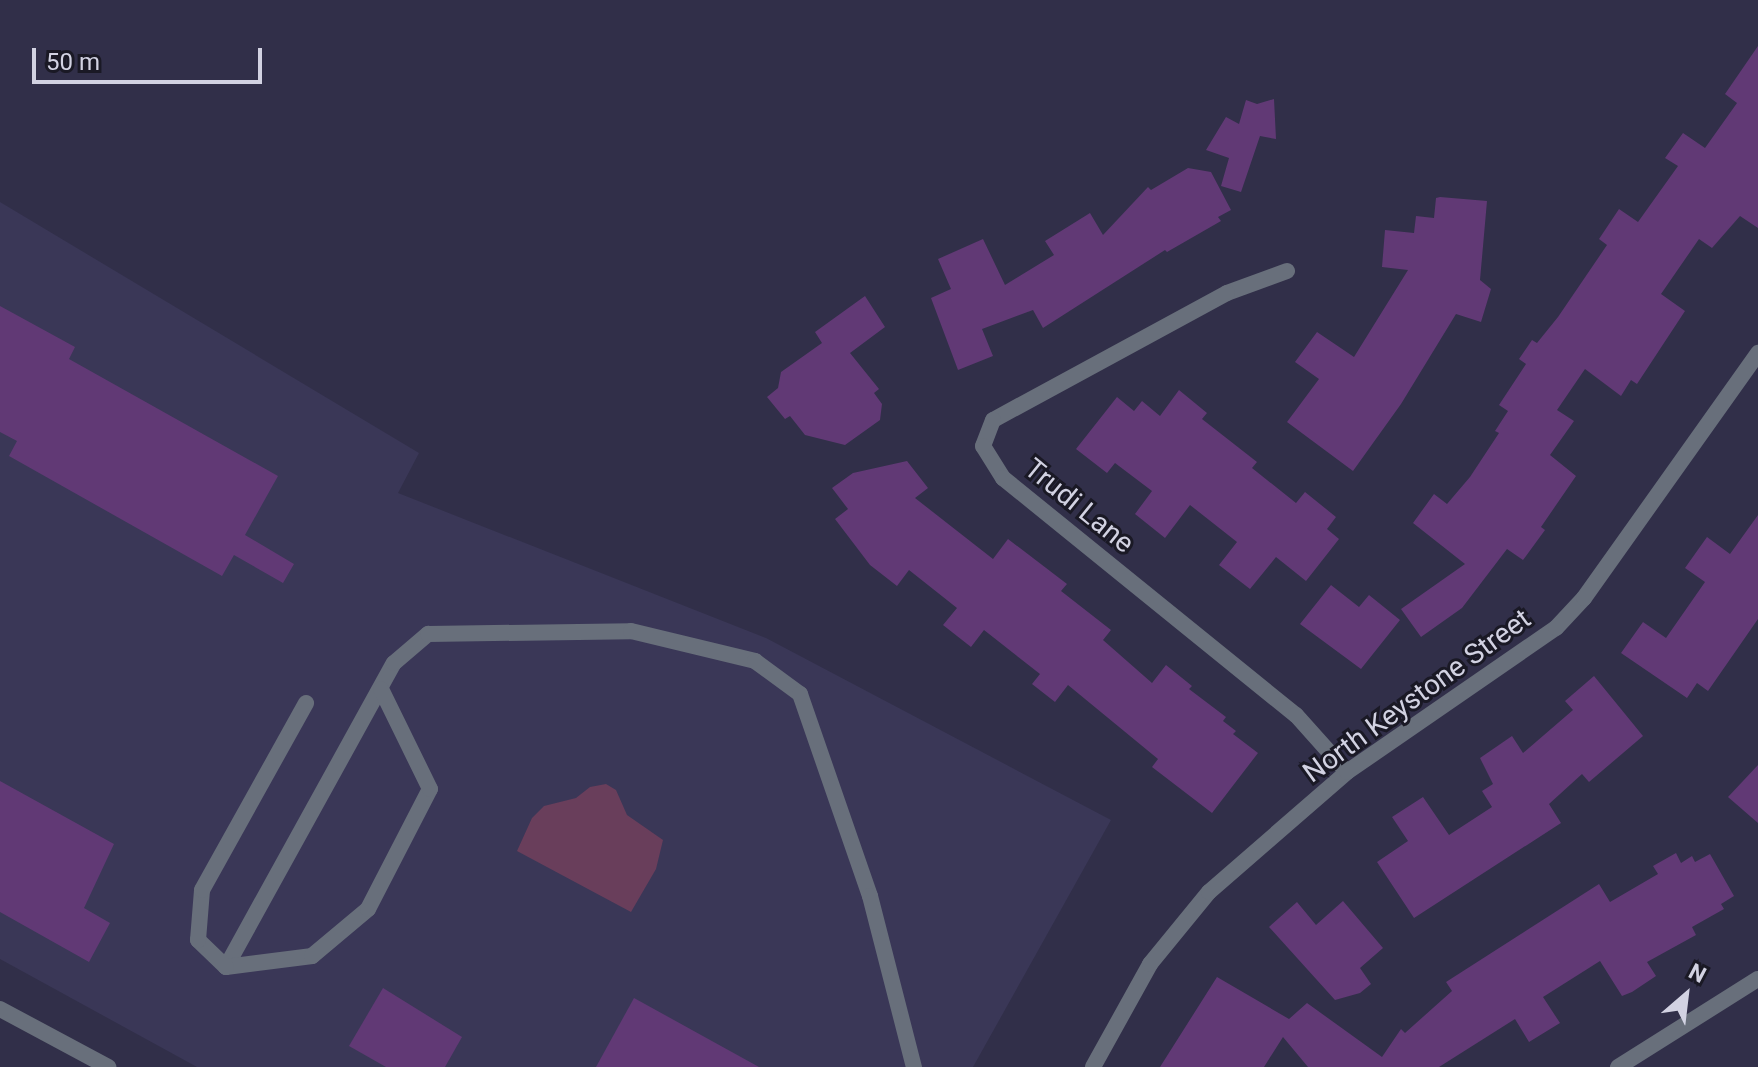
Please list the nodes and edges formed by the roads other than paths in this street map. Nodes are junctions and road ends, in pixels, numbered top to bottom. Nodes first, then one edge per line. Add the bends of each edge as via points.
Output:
1 (1287, 271) dead end
2 (1758, 353) edge
3 (381, 689) junction
4 (306, 703) dead end
5 (1347, 772) junction
6 (226, 967) junction
7 (1758, 979) edge
8 (0, 1009) edge
9 (108, 1067) edge
10 (914, 1067) edge
11 (1093, 1067) edge
12 (1618, 1067) edge

1 - 5 street, Trudi Lane via 1227,293 993,420 983,446 1003,478 1296,715
2 - 5 street, North Keystone Street via 1584,598 1556,628
3 - 6 street
3 - 6 street via 430,789 368,909 312,956
3 - 10 street via 394,663 428,634 631,631 755,661 800,694 870,896
4 - 6 street via 202,890 198,940
5 - 11 street, North Keystone Street via 1209,892 1150,964
7 - 12 street
8 - 9 street

